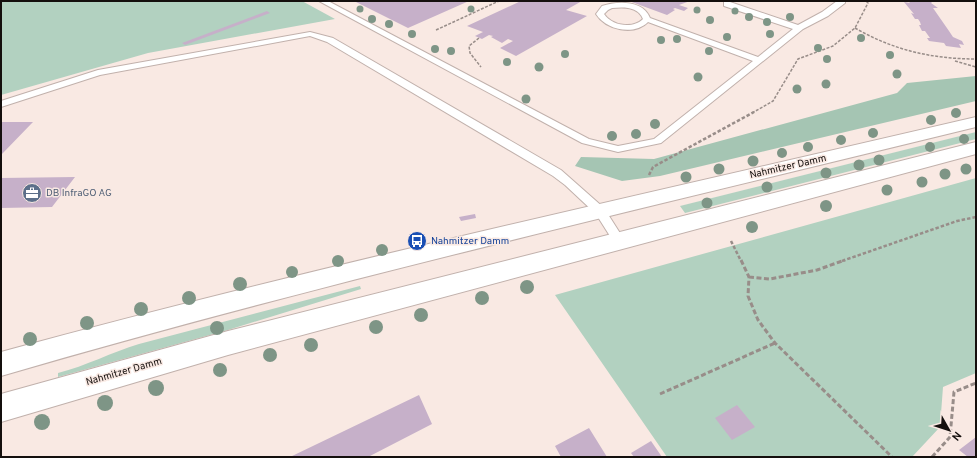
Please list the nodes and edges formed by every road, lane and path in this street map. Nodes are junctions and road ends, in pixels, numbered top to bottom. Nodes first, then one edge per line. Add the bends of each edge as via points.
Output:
1 (323, 1) edge
2 (499, 1) edge
3 (841, 1) edge
4 (866, 1) edge
5 (727, 4) dead end
6 (647, 19) junction
7 (799, 28) junction
8 (855, 28) junction
9 (436, 30) dead end
10 (479, 38) dead end
11 (976, 59) edge
12 (759, 60) junction
13 (953, 60) junction
14 (976, 68) edge
15 (465, 76) junction
16 (1, 104) edge
17 (976, 122) edge
18 (976, 148) edge
19 (649, 175) dead end
20 (600, 211) junction
21 (976, 217) edge
22 (619, 241) junction
23 (731, 241) dead end
24 (749, 277) junction
25 (775, 342) junction
26 (1, 364) edge
27 (976, 383) edge
28 (660, 394) dead end
29 (1, 408) edge
30 (892, 457) edge
31 (932, 457) edge

1 - 15 lane
2 - 9 path
3 - 7 lane via 825,14
4 - 8 path via 868,3
5 - 7 lane
6 - 6 lane via 647,15 639,9 625,6 605,8 600,14 611,24 627,27 641,24
6 - 12 lane
7 - 12 lane
8 - 13 path via 867,36 905,51
8 - 19 path via 833,46 798,60 773,101 653,167
10 - 15 path via 469,46 470,53 482,67
11 - 13 path
12 - 15 lane via 656,141 618,149 586,141
13 - 14 path
16 - 20 lane via 98,73 310,34 330,40 556,173
17 - 20 main road, Nahmitzer Damm
18 - 22 main road, Nahmitzer Damm
20 - 22 lane
20 - 26 main road, Nahmitzer Damm via 179,316
21 - 24 path via 957,221 817,270 770,279
22 - 29 main road, Nahmitzer Damm via 228,343
23 - 24 path
24 - 25 path via 748,296 758,320
25 - 28 path
25 - 30 path
27 - 31 path via 954,392 950,437

